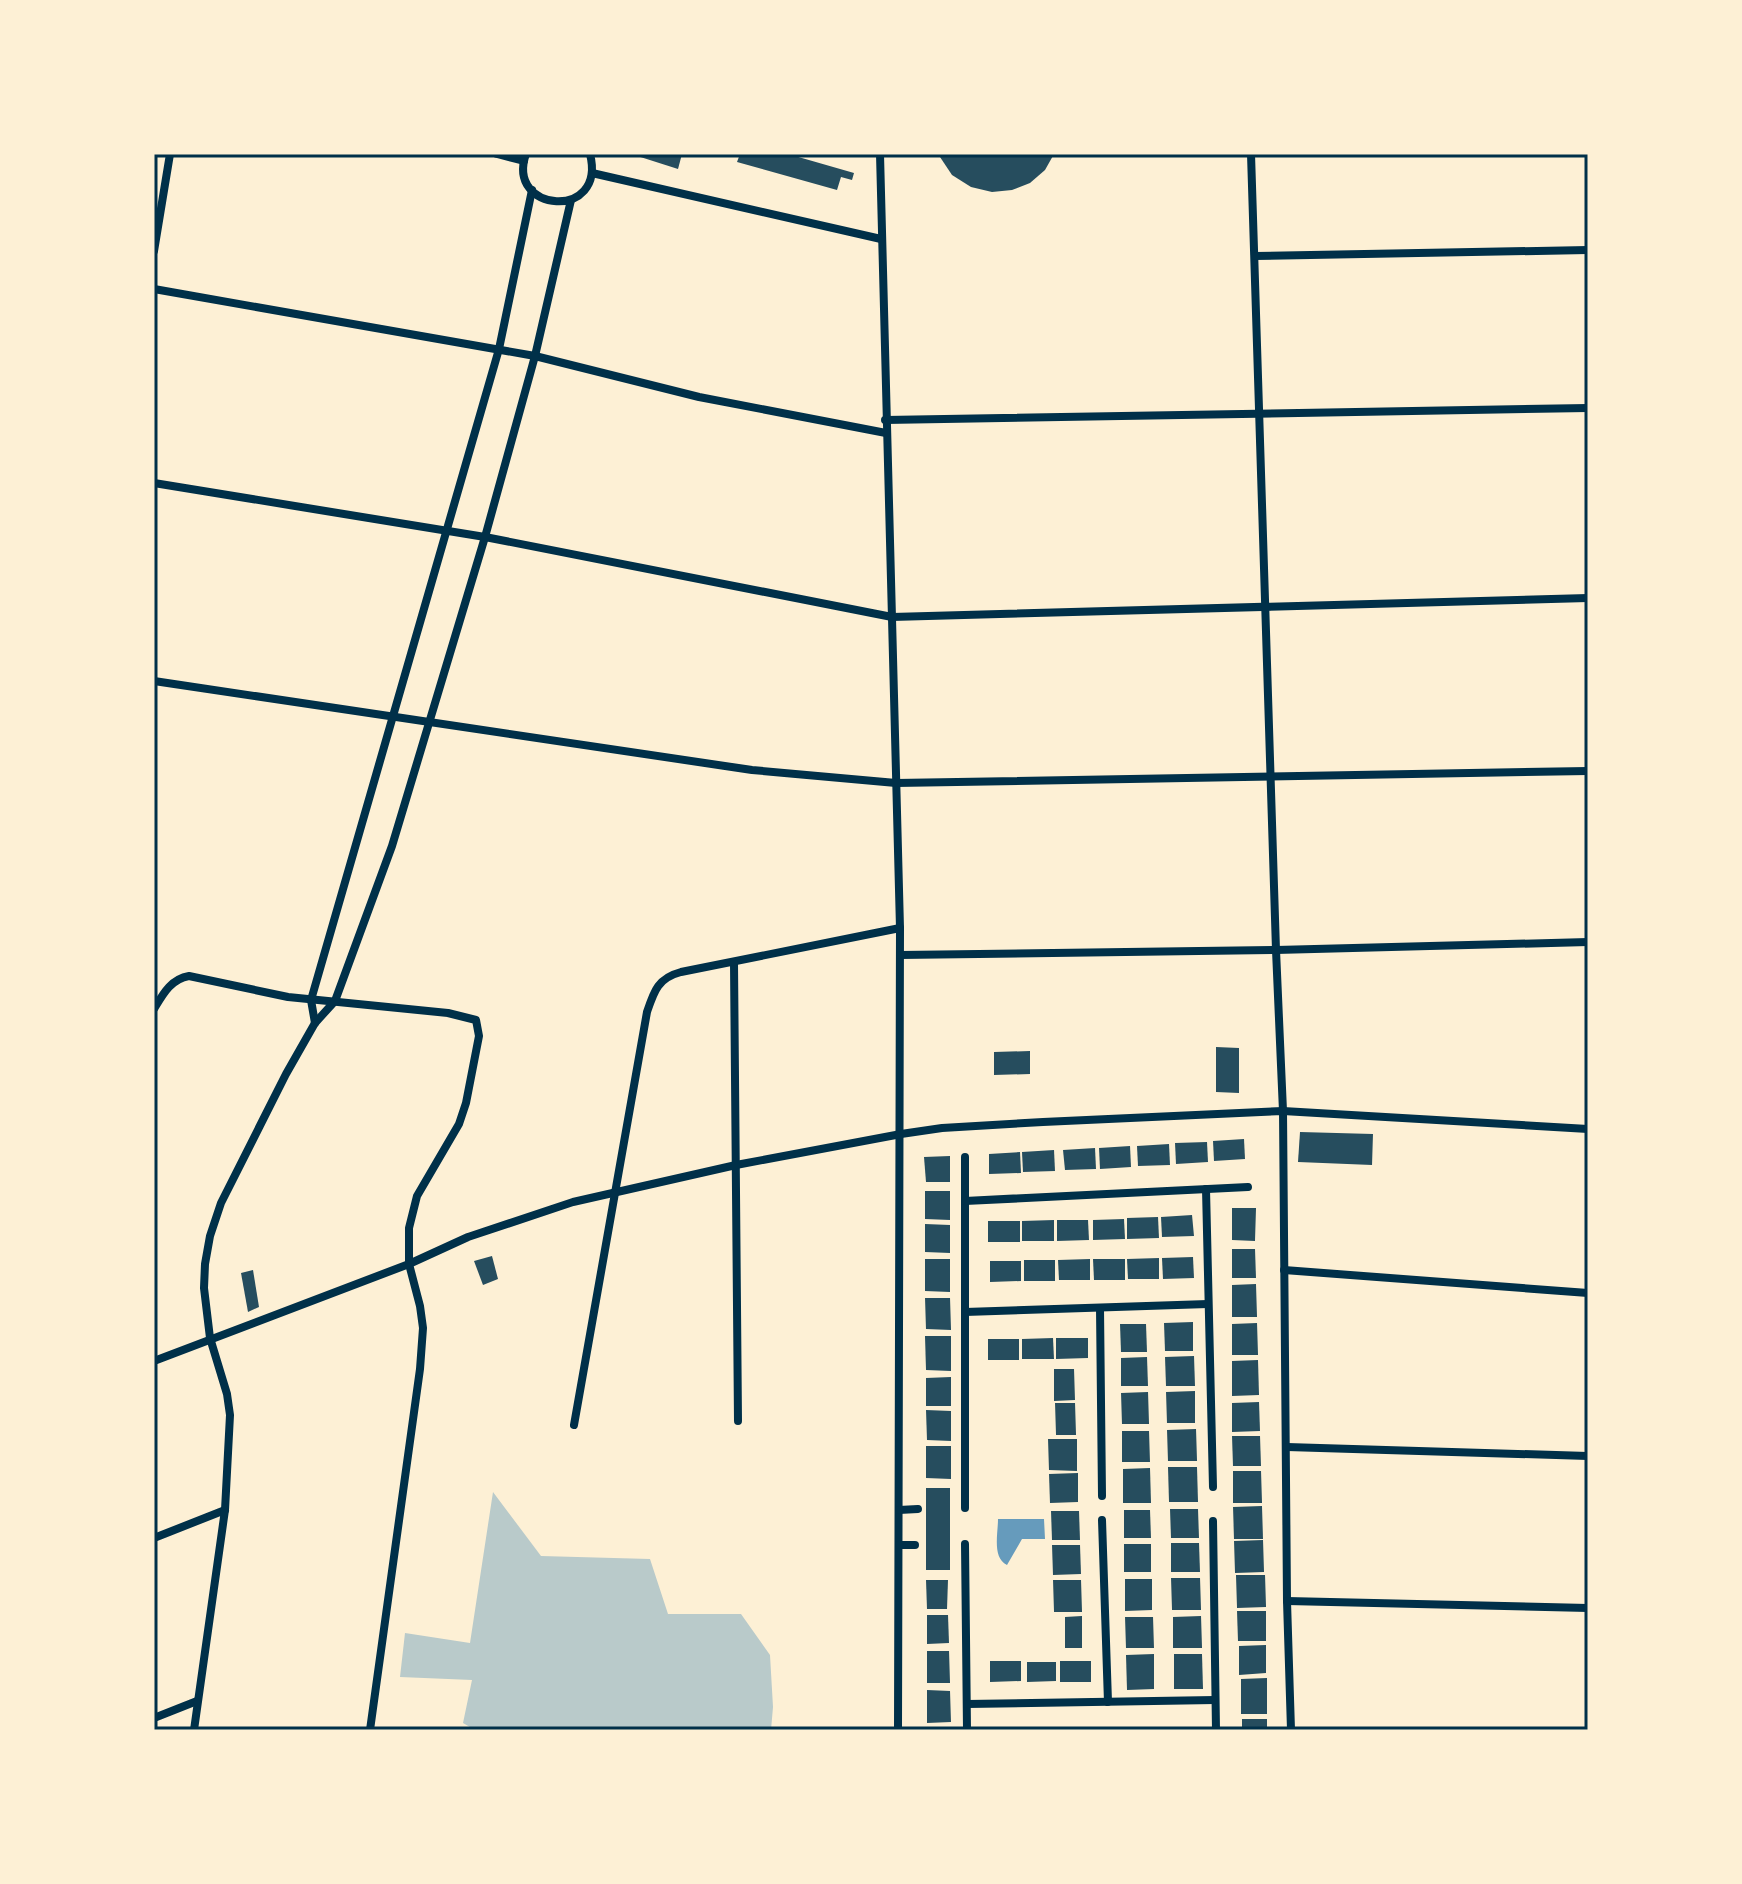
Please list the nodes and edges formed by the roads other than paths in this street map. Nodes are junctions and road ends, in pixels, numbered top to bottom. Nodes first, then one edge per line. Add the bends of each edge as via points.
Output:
1 (170, 154) edge
2 (497, 154) edge
3 (590, 154) edge
4 (880, 154) edge
5 (1251, 154) edge
6 (525, 157) edge
7 (592, 173) junction
8 (532, 190) junction
9 (571, 200) junction
10 (881, 239) junction
11 (1588, 250) edge
12 (154, 251) edge
13 (1255, 256) junction
14 (154, 289) edge
15 (499, 349) junction
16 (535, 356) junction
17 (1588, 408) edge
18 (1260, 413) junction
19 (885, 420) junction
20 (886, 433) junction
21 (154, 483) edge
22 (448, 531) junction
23 (485, 537) junction
24 (1588, 598) edge
25 (1265, 608) junction
26 (892, 617) junction
27 (154, 681) edge
28 (392, 718) junction
29 (430, 722) junction
30 (1588, 771) edge
31 (1271, 778) junction
32 (896, 783) junction
33 (900, 928) junction
34 (1588, 942) edge
35 (1276, 950) junction
36 (900, 955) junction
37 (734, 963) junction
38 (311, 1000) junction
39 (335, 1001) junction
40 (154, 1009) edge
41 (315, 1023) junction
42 (1283, 1111) junction
43 (1588, 1129) edge
44 (901, 1134) junction
45 (965, 1157) dead end
46 (736, 1165) junction
47 (1248, 1187) dead end
48 (1206, 1189) junction
49 (614, 1191) junction
50 (965, 1201) junction
51 (409, 1264) junction
52 (1284, 1270) junction
53 (1588, 1293) edge
54 (1208, 1304) junction
55 (1100, 1308) junction
56 (965, 1312) junction
57 (210, 1338) junction
58 (154, 1361) edge
59 (738, 1421) dead end
60 (574, 1425) dead end
61 (1287, 1447) junction
62 (1588, 1456) edge
63 (1213, 1487) dead end
64 (1102, 1496) dead end
65 (965, 1508) dead end
66 (918, 1509) dead end
67 (225, 1510) junction
68 (899, 1510) junction
69 (1102, 1520) dead end
70 (1213, 1521) dead end
71 (154, 1538) edge
72 (965, 1544) dead end
73 (899, 1545) junction
74 (915, 1545) dead end
75 (1287, 1601) junction
76 (1588, 1608) edge
77 (1215, 1700) junction
78 (197, 1701) junction
79 (1108, 1702) junction
80 (967, 1704) junction
81 (154, 1718) edge
82 (194, 1730) edge
83 (370, 1730) edge
84 (898, 1730) edge
85 (967, 1730) edge
86 (1216, 1730) edge
87 (1291, 1730) edge

1 - 12 street
2 - 6 street
3 - 7 street
4 - 10 street
5 - 13 street
6 - 8 street via 523,171
7 - 9 street via 588,186
7 - 10 street
8 - 9 street via 550,201
8 - 15 street
9 - 16 street
10 - 19 street
11 - 13 street
13 - 18 street
14 - 15 street
15 - 16 street
15 - 22 street
16 - 20 street via 699,397
16 - 23 street
17 - 18 street
18 - 19 street
18 - 25 street
19 - 20 street
20 - 26 street
21 - 22 street
22 - 23 street
22 - 28 street
23 - 26 street
23 - 29 street
24 - 25 street
25 - 26 street
25 - 31 street
26 - 32 street
27 - 28 street
28 - 29 street
28 - 38 street
29 - 32 street via 752,770
29 - 39 street
30 - 31 street
31 - 32 street
31 - 35 street
32 - 33 street
33 - 36 street
33 - 37 street
34 - 35 street
35 - 36 street
35 - 42 street
36 - 44 street
37 - 46 street
37 - 49 street via 672,974 654,990
38 - 39 street
38 - 40 street via 189,976 177,979
38 - 41 street
39 - 41 street
39 - 51 street via 476,1020 479,1036 466,1103 417,1196 409,1228
41 - 57 street via 221,1203 205,1264
42 - 43 street
42 - 44 street
42 - 52 street
44 - 46 street
44 - 68 street
45 - 50 street
46 - 49 street
46 - 59 street
47 - 48 street
48 - 50 street
48 - 54 street
49 - 51 street via 529,1215
49 - 60 street
50 - 56 street
51 - 57 street
51 - 83 street via 423,1328 420,1369
52 - 53 street
52 - 61 street
54 - 55 street
54 - 63 street
55 - 56 street
55 - 64 street
56 - 65 street
57 - 58 street
57 - 67 street via 230,1415
61 - 62 street
61 - 75 street
66 - 68 street
67 - 71 street
67 - 78 street
68 - 73 street
69 - 79 street
70 - 77 street
72 - 80 street
73 - 74 street
73 - 84 street
75 - 76 street
75 - 87 street
77 - 79 street
77 - 86 street
78 - 81 street
78 - 82 street
79 - 80 street
80 - 85 street

